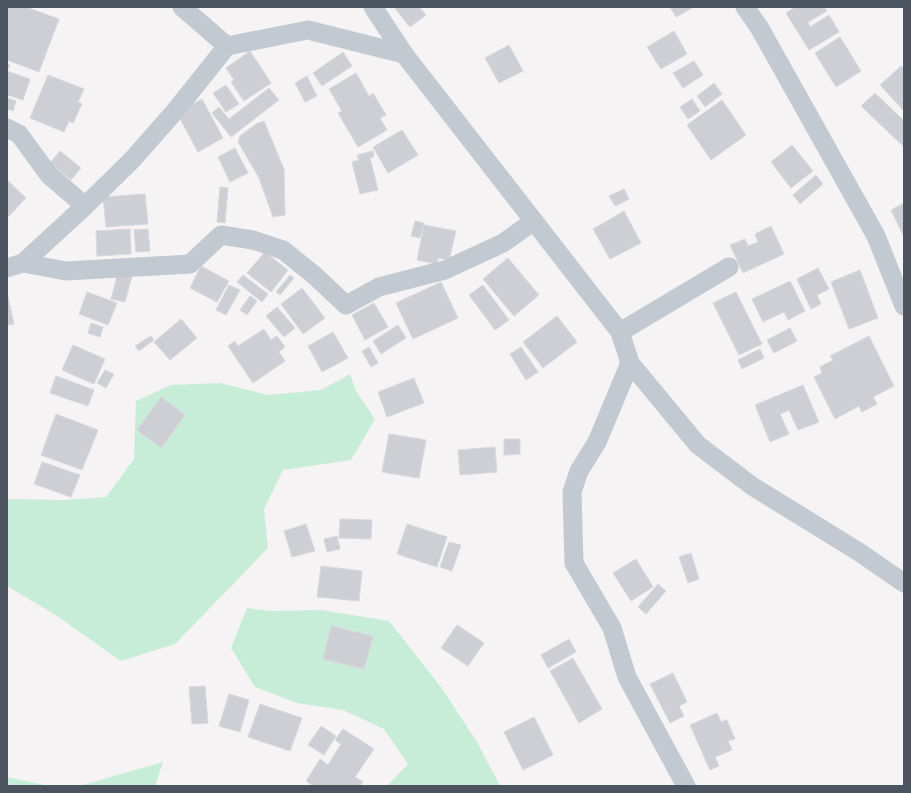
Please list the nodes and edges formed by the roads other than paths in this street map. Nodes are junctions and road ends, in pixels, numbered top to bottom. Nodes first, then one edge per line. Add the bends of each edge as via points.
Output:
1 (182, 7) edge
2 (373, 7) edge
3 (745, 7) edge
4 (227, 46) junction
5 (404, 54) junction
6 (7, 128) edge
7 (86, 206) junction
8 (534, 221) junction
9 (15, 265) edge
10 (729, 267) dead end
11 (904, 306) edge
12 (620, 332) junction
13 (630, 363) junction
14 (904, 583) edge
15 (686, 786) edge

1 - 4 street
2 - 5 street
3 - 11 street via 759,27 876,236
4 - 5 street via 308,30
4 - 7 street via 157,132
5 - 8 street
6 - 7 street via 19,134 49,175
7 - 9 street
8 - 9 street via 503,243 445,270 379,287 346,305 283,250 253,240 221,235 190,264 66,271
8 - 12 street
10 - 12 street
12 - 13 street
13 - 14 street via 698,445 752,486
13 - 15 street via 597,442 579,471 572,492 574,563 612,628 627,677

